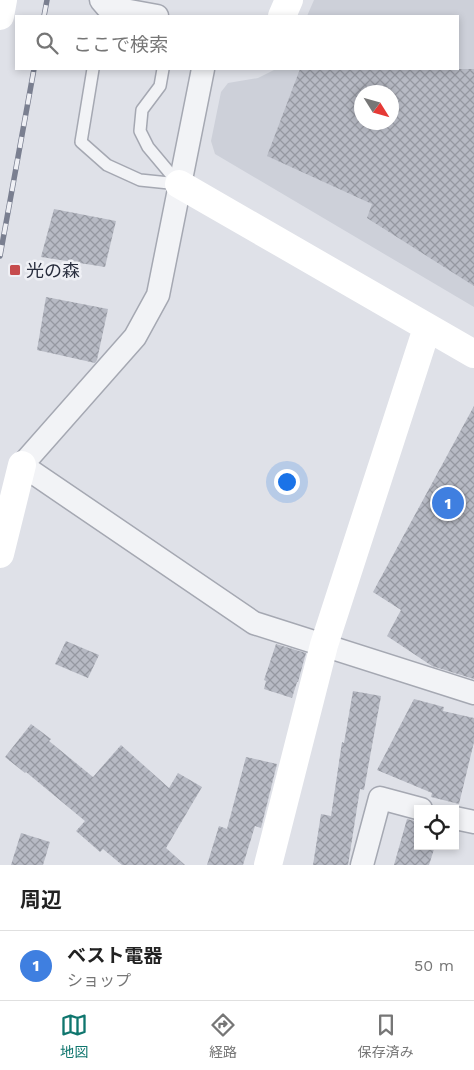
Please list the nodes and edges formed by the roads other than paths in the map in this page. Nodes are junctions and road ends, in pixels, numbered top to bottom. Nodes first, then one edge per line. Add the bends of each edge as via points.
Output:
1 (3, 0) edge
2 (101, 0) edge
3 (289, 0) edge
4 (151, 15) edge
5 (282, 15) edge
6 (0, 16) edge
7 (93, 70) edge
8 (163, 70) edge
9 (203, 70) edge
10 (180, 184) junction
11 (427, 328) junction
12 (474, 354) edge
13 (22, 465) junction
14 (0, 554) edge
15 (324, 645) junction
16 (474, 693) edge
17 (414, 807) edge
18 (459, 819) edge
19 (474, 822) edge
20 (268, 865) edge
21 (362, 865) edge

1 - 6 street
2 - 4 street via 107,7
3 - 5 street
7 - 10 lane via 81,142 107,165 140,180
8 - 10 lane via 160,86 142,110 140,131 148,147
9 - 10 street
10 - 11 street
10 - 13 street via 158,295 134,337
11 - 12 street
11 - 15 street
13 - 14 street
13 - 15 street via 254,622
15 - 16 street
15 - 20 street
17 - 21 street via 380,798
18 - 19 street

